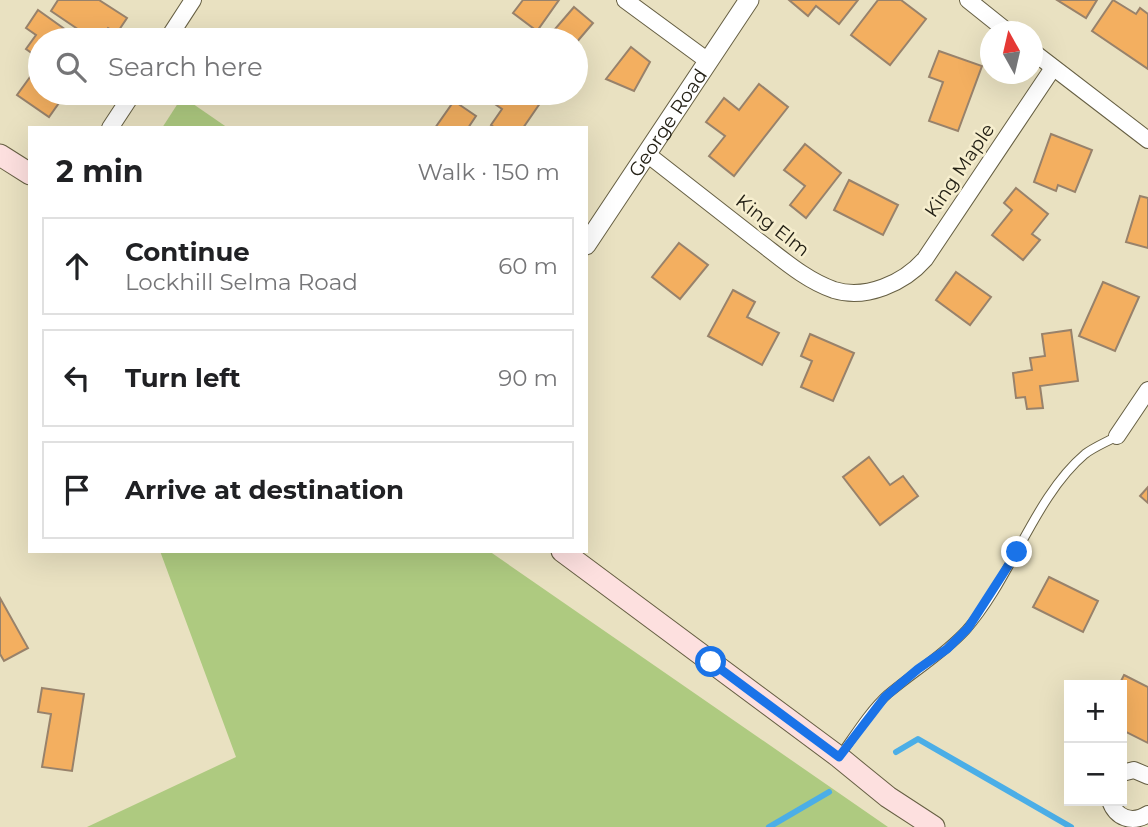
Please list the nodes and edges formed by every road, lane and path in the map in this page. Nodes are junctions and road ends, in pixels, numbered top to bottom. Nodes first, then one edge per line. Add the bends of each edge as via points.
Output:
1 (193, 0) edge
2 (625, 0) edge
3 (749, 0) edge
4 (968, 0) edge
5 (994, 21) edge
6 (175, 28) edge
7 (1043, 60) edge
8 (708, 61) junction
9 (1054, 68) junction
10 (124, 105) edge
11 (111, 126) edge
12 (1148, 140) edge
13 (647, 154) junction
14 (0, 155) edge
15 (28, 173) edge
16 (588, 242) edge
17 (889, 286) joint
18 (1148, 390) edge
19 (1117, 436) joint
20 (565, 553) edge
21 (839, 757) junction
22 (1127, 772) edge
23 (1148, 776) edge
24 (1112, 806) edge
25 (1148, 814) edge
26 (934, 827) edge
27 (1106, 827) edge

1 - 6 street
2 - 8 street
3 - 8 street, George Road
4 - 5 street
7 - 9 street
8 - 13 street, George Road
9 - 12 street
9 - 17 street, King Maple via 925,259
10 - 11 street
13 - 16 street, George Road
13 - 17 street, King Elm via 802,274 835,290 862,292
14 - 15 main road
18 - 19 street
19 - 21 lane via 1086,453 1070,470 968,628 885,697
20 - 21 main road
21 - 26 main road
22 - 23 street via 1134,770
24 - 25 street via 1132,819
24 - 27 street

